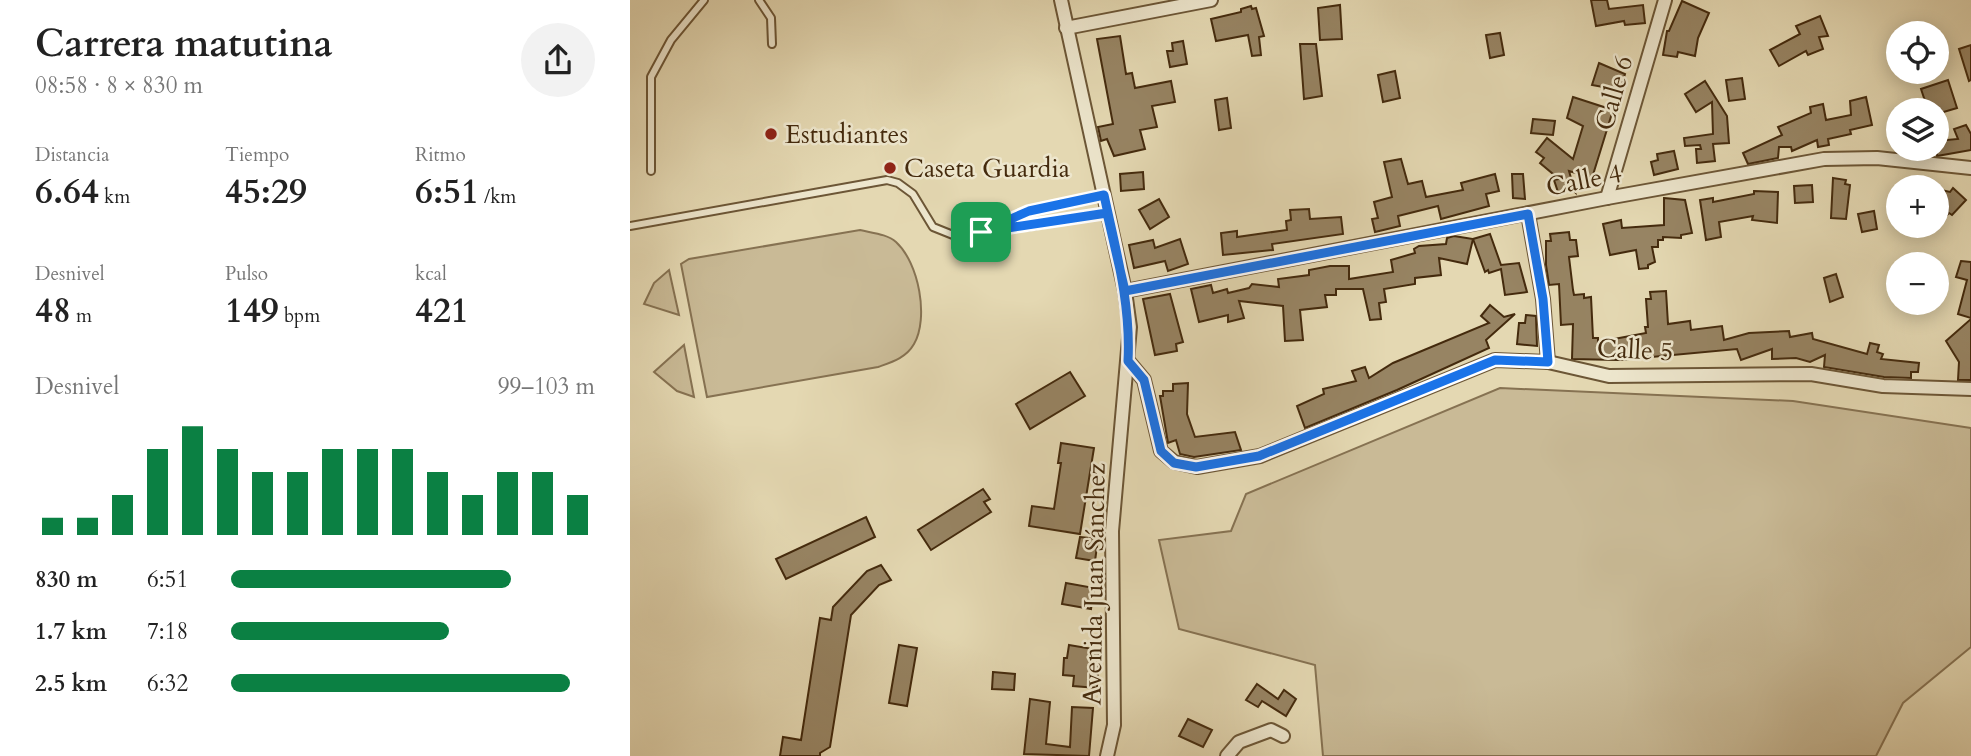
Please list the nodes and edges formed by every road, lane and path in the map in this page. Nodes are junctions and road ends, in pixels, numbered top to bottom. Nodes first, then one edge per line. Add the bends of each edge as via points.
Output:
1 (704, 0) edge
2 (760, 0) edge
3 (1061, 0) edge
4 (1211, 0) edge
5 (1665, 0) edge
6 (1066, 28) junction
7 (772, 44) dead end
8 (1971, 168) edge
9 (651, 171) dead end
10 (1104, 195) junction
11 (1607, 198) junction
12 (1107, 213) junction
13 (1528, 214) junction
14 (630, 226) edge
15 (981, 232) junction
16 (1125, 291) junction
17 (1128, 361) junction
18 (1548, 362) junction
19 (1971, 389) edge
20 (1283, 736) dead end
21 (1107, 756) edge
22 (1227, 756) edge

1 - 9 lane via 671,40 651,77
2 - 7 lane via 771,18
3 - 6 street, Avenida Juan Sánchez
4 - 6 street
5 - 11 street, Calle 6
6 - 10 street, Avenida Juan Sánchez
8 - 11 street, Calle 4 via 1877,158 1824,159
10 - 12 street, Avenida Juan Sánchez
10 - 15 lane via 1029,211
11 - 13 street, Calle 4
12 - 15 lane
12 - 16 street, Avenida Juan Sánchez
13 - 16 street, Calle 4
13 - 18 street
14 - 15 lane via 887,180 912,194 933,227 953,235
16 - 17 street, Avenida Juan Sánchez
17 - 18 street, Calle 5 via 1144,380 1161,451 1174,463 1196,467 1259,456 1495,360
17 - 21 street, Avenida Juan Sánchez via 1112,531 1114,725
18 - 19 street, Calle 5 via 1609,376 1811,374 1882,386
20 - 22 street via 1271,730 1239,741

